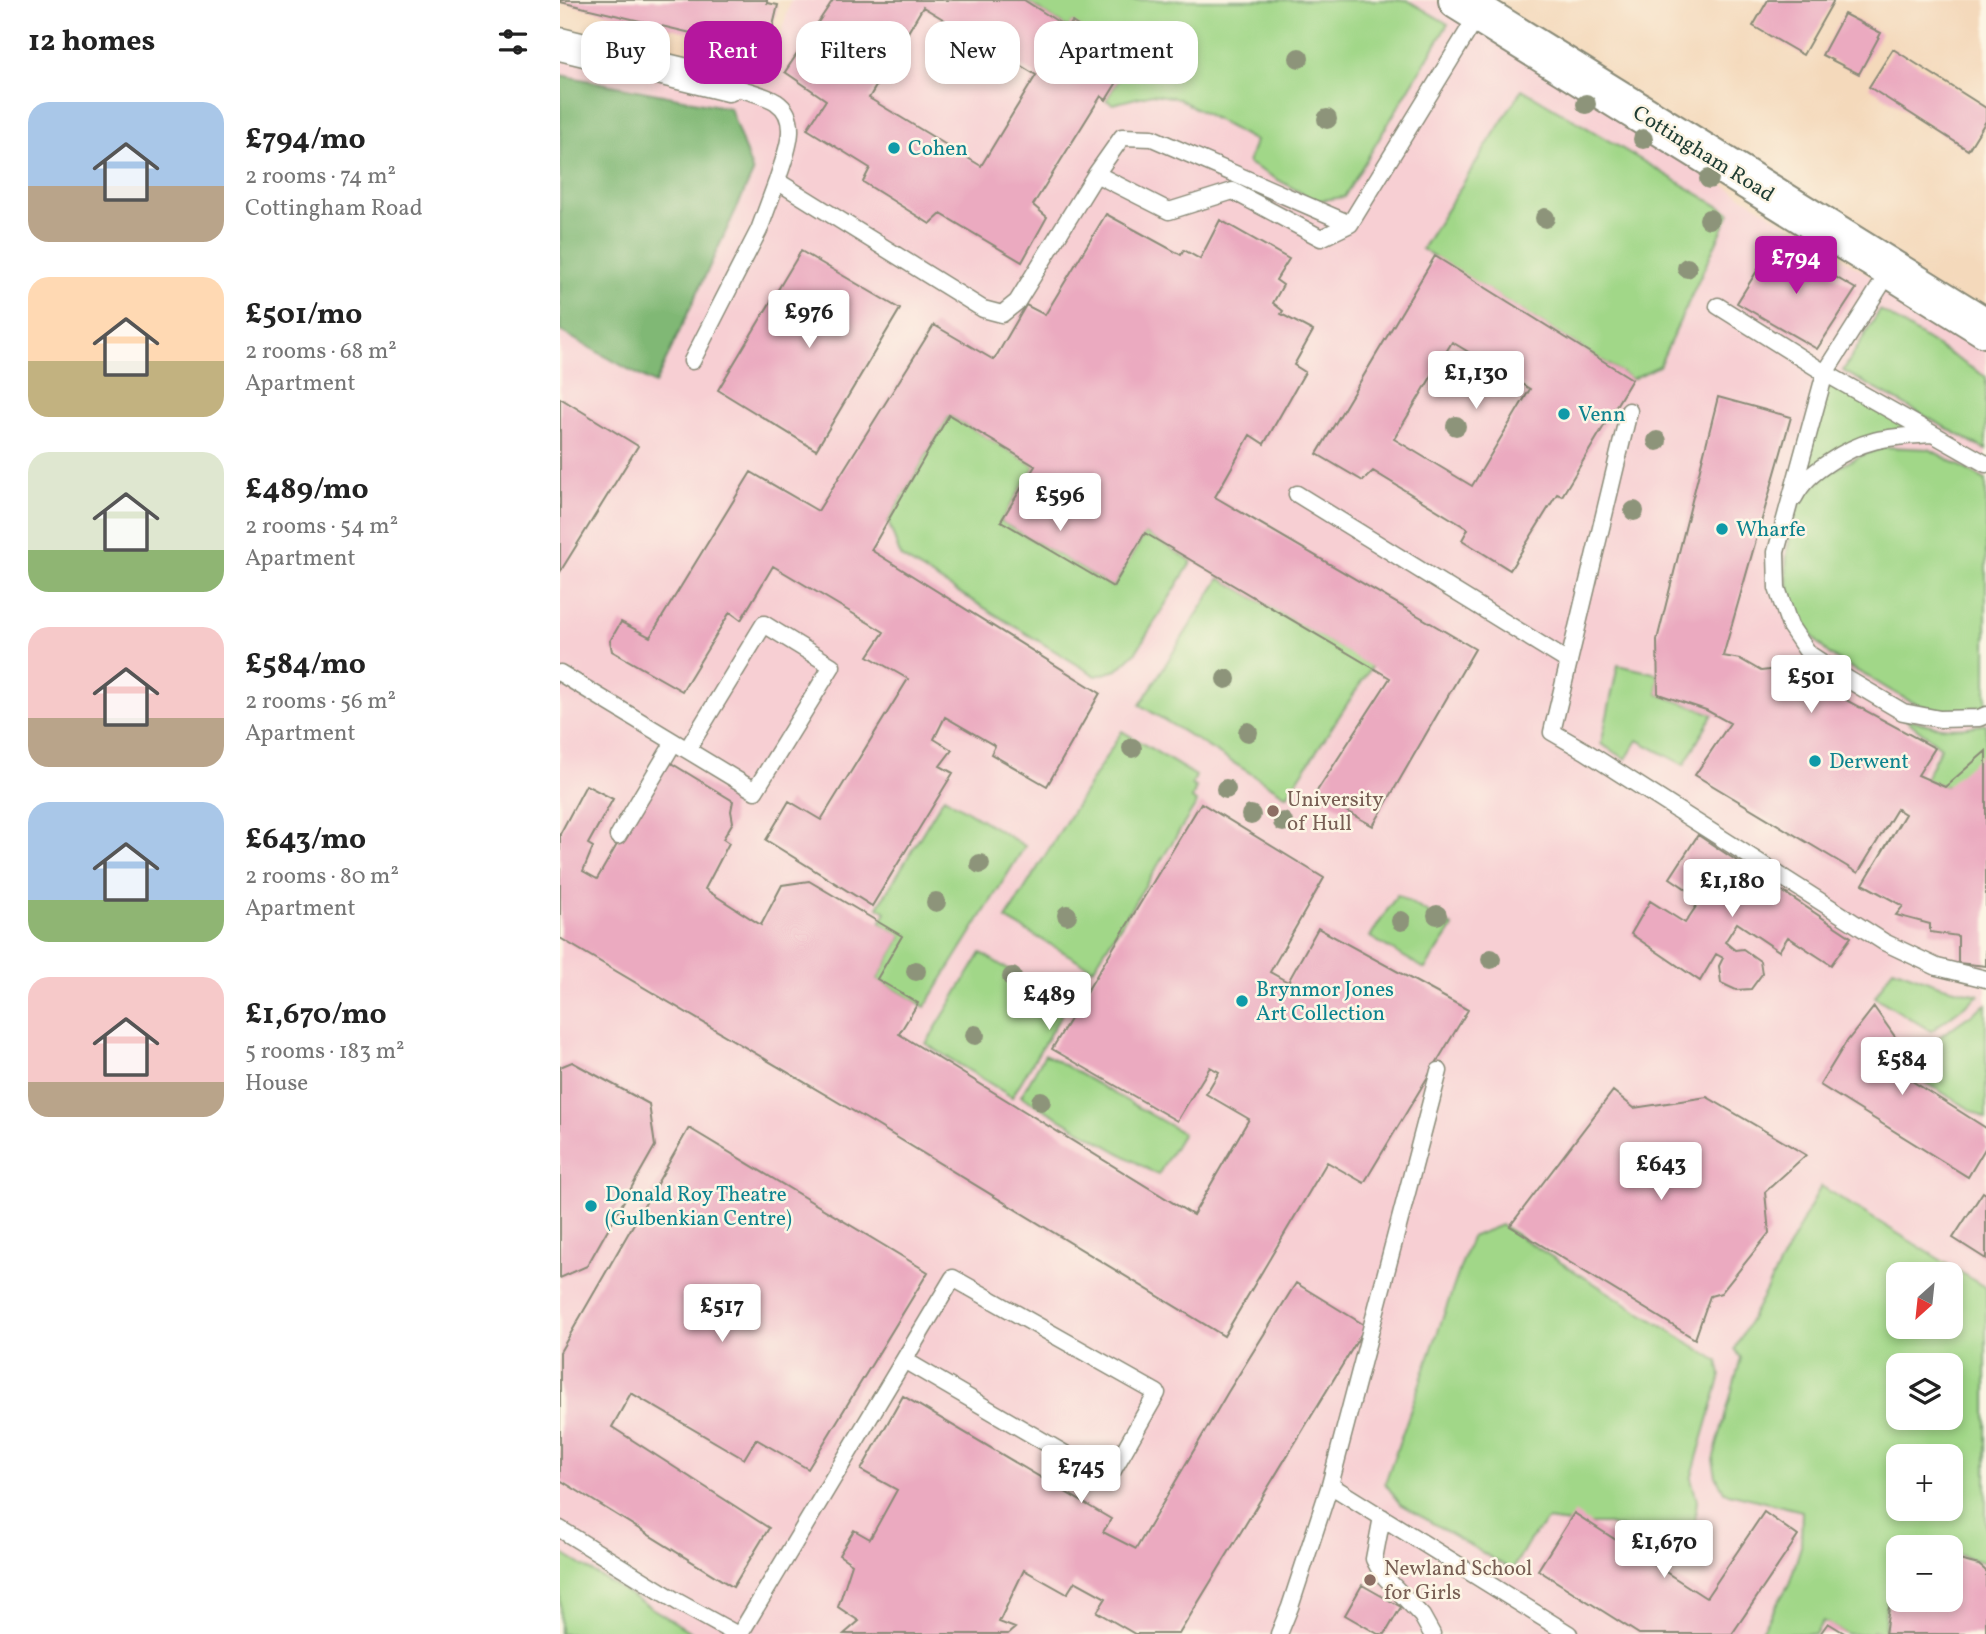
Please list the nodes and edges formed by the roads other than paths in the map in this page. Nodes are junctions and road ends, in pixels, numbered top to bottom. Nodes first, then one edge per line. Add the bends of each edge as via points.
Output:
1 (1468, 7) edge
2 (560, 44) edge
3 (728, 85) joint
4 (1096, 174) junction
5 (777, 181) junction
6 (1350, 224) junction
7 (1891, 269) junction
8 (1718, 306) dead end
9 (1986, 328) edge
10 (692, 362) dead end
11 (1825, 373) junction
12 (1629, 411) dead end
13 (1931, 434) junction
14 (1986, 464) edge
15 (1297, 494) dead end
16 (1784, 515) junction
17 (1569, 662) junction
18 (560, 673) edge
19 (1986, 715) edge
20 (680, 746) junction
21 (618, 836) dead end
22 (1986, 979) edge
23 (1439, 1071) dead end
24 (904, 1360) junction
25 (1330, 1485) junction
26 (1382, 1517) junction
27 (560, 1528) edge
28 (738, 1634) edge
29 (1279, 1634) edge
30 (1432, 1634) edge
31 (1569, 1634) edge

1 - 6 lane
1 - 7 main road, Cottingham Road
2 - 3 street
3 - 5 lane via 777,103 788,116 790,136
4 - 5 lane via 1017,302 1002,314 983,309
4 - 6 lane via 1169,211 1233,191 1321,238
4 - 6 lane via 1122,137 1152,138
5 - 10 lane via 759,230
7 - 9 main road, Cottingham Road
7 - 11 lane
8 - 11 lane
11 - 13 lane
11 - 16 lane
12 - 17 lane
13 - 14 lane
13 - 16 lane via 1873,440 1849,449 1802,483
15 - 17 lane
16 - 19 lane via 1776,552 1777,588 1790,626 1809,654 1903,712 1940,719
17 - 22 lane via 1552,732 1884,942 1937,967
18 - 20 lane
20 - 20 lane via 764,624 832,666 755,791
20 - 21 lane
23 - 25 lane
24 - 24 lane via 953,1278 1157,1393 1108,1479
24 - 28 lane
25 - 26 lane
25 - 29 lane
26 - 30 lane via 1374,1559
26 - 31 lane
27 - 28 lane

